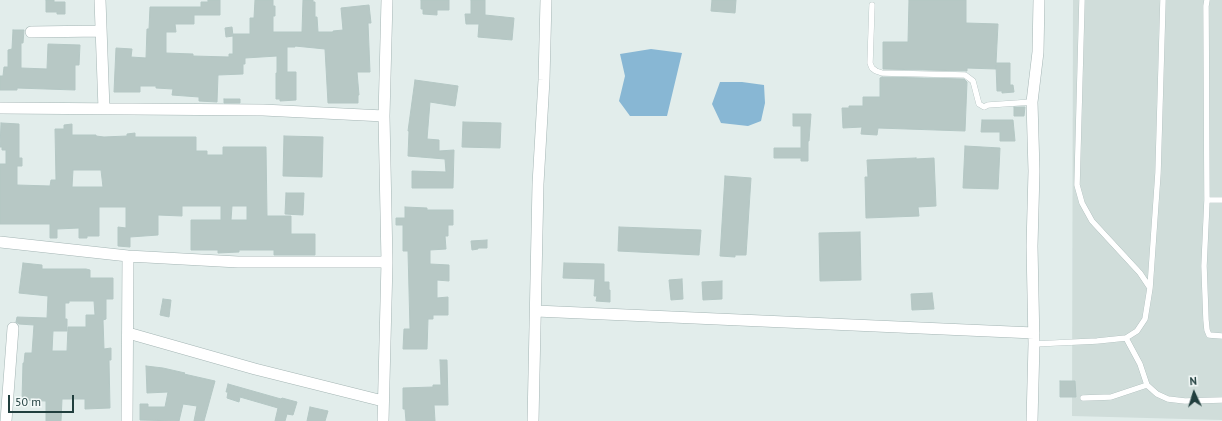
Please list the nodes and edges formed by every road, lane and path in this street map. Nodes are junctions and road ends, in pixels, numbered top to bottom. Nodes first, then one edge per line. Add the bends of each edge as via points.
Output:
1 (100, 0) edge
2 (387, 0) edge
3 (546, 0) edge
4 (1039, 0) edge
5 (1082, 0) edge
6 (1163, 0) edge
7 (1207, 0) edge
8 (872, 5) dead end
9 (101, 31) junction
10 (31, 32) dead end
11 (1032, 102) junction
12 (0, 108) edge
13 (104, 110) junction
14 (384, 116) junction
15 (1207, 200) junction
16 (1222, 200) edge
17 (0, 242) edge
18 (128, 256) junction
19 (387, 262) junction
20 (1150, 288) junction
21 (536, 311) junction
22 (13, 328) dead end
23 (128, 333) junction
24 (1222, 336) edge
25 (1034, 338) junction
26 (1126, 338) junction
27 (1147, 385) junction
28 (1083, 398) dead end
29 (1222, 400) edge
30 (383, 401) junction
31 (6, 421) edge
32 (127, 421) edge
33 (383, 421) edge
34 (533, 421) edge
35 (1032, 421) edge

1 - 9 street
2 - 14 street
3 - 21 street
4 - 11 street via 1038,52
5 - 20 lane via 1077,185 1082,203 1092,221 1140,273
6 - 20 lane via 1158,173
7 - 15 lane
8 - 11 lane via 870,63 876,71 965,75 973,81 979,104 984,107
9 - 10 street
9 - 13 street
11 - 25 street
12 - 13 street
13 - 14 street via 263,110
14 - 19 street
15 - 16 lane
15 - 24 lane via 1204,266 1207,330 1209,335
17 - 18 street
18 - 19 street via 238,262
18 - 23 street
19 - 30 street
20 - 26 lane via 1146,319 1137,331
21 - 25 street
21 - 34 street
22 - 31 street
23 - 30 street via 255,369
23 - 32 street
25 - 26 lane via 1096,341
25 - 35 street
26 - 27 lane via 1140,364
27 - 28 lane via 1111,397
27 - 29 lane via 1168,399
30 - 33 street

